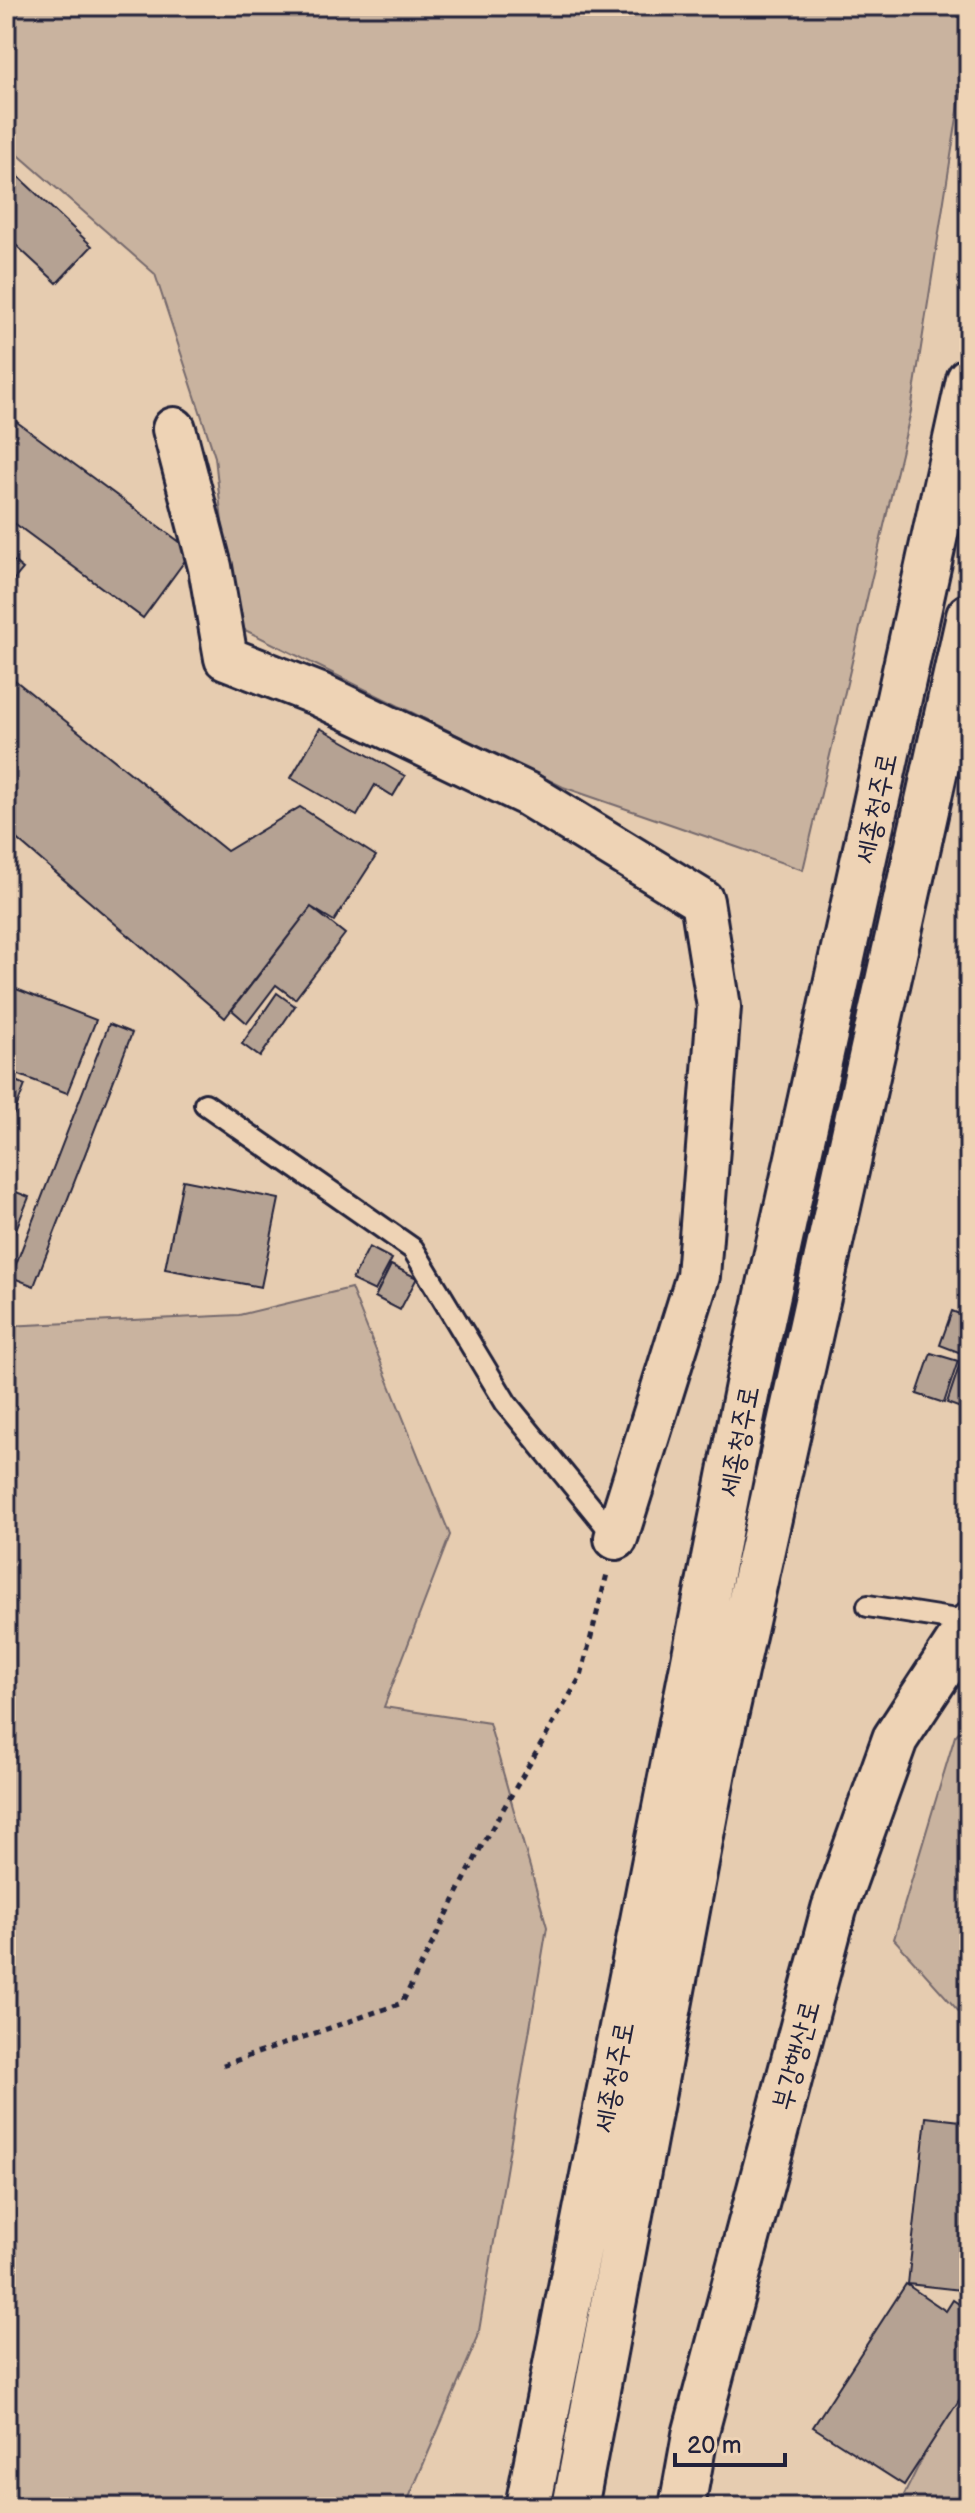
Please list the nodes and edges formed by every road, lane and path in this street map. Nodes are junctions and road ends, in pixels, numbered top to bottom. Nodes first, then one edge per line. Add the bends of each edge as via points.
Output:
1 (969, 380) edge
2 (174, 429) dead end
3 (969, 616) edge
4 (205, 1104) dead end
5 (616, 1538) junction
6 (868, 1606) dead end
7 (969, 1624) edge
8 (223, 2065) dead end
9 (528, 2507) edge
10 (575, 2507) edge
11 (682, 2507) edge

1 - 9 main road, 세종청주로 via 748,1385
2 - 5 street via 210,567 226,658 318,694 527,794 702,901 719,1007 698,1276
3 - 10 main road, 세종청주로 via 714,1766
4 - 5 lane via 413,1249 506,1403
5 - 8 path via 581,1676 481,1847 402,2003
6 - 7 lane
7 - 11 main road, 부강행산로 via 895,1739 834,1909 695,2435

